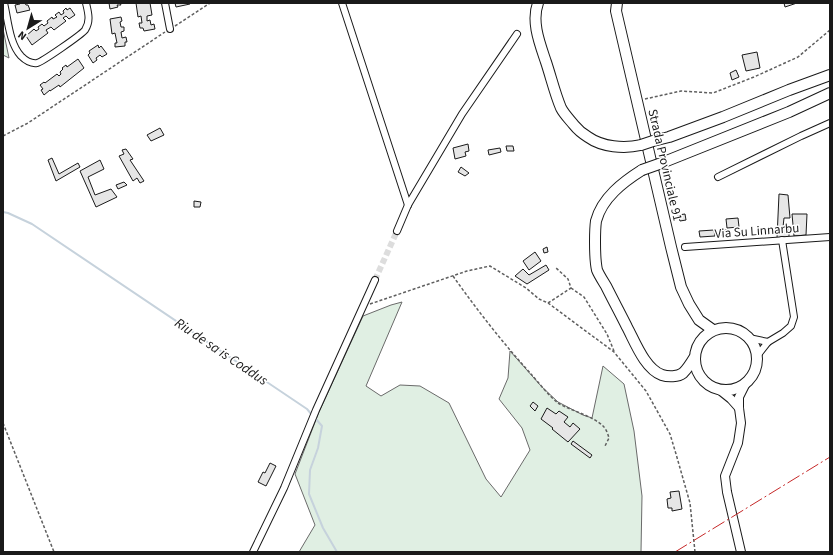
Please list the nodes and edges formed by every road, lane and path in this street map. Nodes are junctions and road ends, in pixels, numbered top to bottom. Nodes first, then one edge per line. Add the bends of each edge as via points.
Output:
1 (4, 3) edge
2 (86, 3) edge
3 (165, 3) edge
4 (210, 3) edge
5 (342, 3) edge
6 (538, 3) edge
7 (615, 6) edge
8 (170, 29) junction
9 (830, 30) edge
10 (517, 34) dead end
11 (830, 75) edge
12 (830, 93) edge
13 (637, 101) junction
14 (830, 123) edge
15 (3, 136) edge
16 (718, 177) dead end
17 (408, 205) junction
18 (397, 231) tunnel mouth
19 (830, 237) edge
20 (782, 240) junction
21 (685, 247) dead end
22 (555, 267) dead end
23 (453, 276) junction
24 (375, 280) tunnel mouth
25 (571, 288) junction
26 (548, 303) junction
27 (364, 307) junction
28 (699, 320) junction
29 (713, 330) junction
30 (749, 338) junction
31 (701, 340) junction
32 (768, 342) junction
33 (614, 352) junction
34 (757, 356) junction
35 (694, 358) junction
36 (745, 384) junction
37 (721, 391) junction
38 (739, 408) junction
39 (3, 423) edge
40 (605, 446) dead end
41 (54, 552) edge
42 (253, 552) edge
43 (695, 552) edge
44 (741, 552) edge

1 - 2 street via 13,44 29,63 38,63 85,29 89,18
3 - 8 street
4 - 8 path
5 - 17 street
6 - 11 main road, bridge via 536,29 562,110 579,130 596,142 629,147 669,137
7 - 13 main road, Strada Provinciale 91
8 - 15 path via 28,123
9 - 13 path via 798,57 754,78 713,93 681,91
10 - 17 street via 462,114
12 - 35 main road, bridge via 640,172 618,188 601,209 596,221 595,234 597,270 649,366 662,375 675,376 682,374
13 - 28 main road, Strada Provinciale 91 via 681,287
14 - 16 street
17 - 18 street
19 - 20 street, Via Su Linnarbu
20 - 21 street, Via Su Linnarbu
20 - 32 street via 794,317 791,326 783,334
22 - 25 path via 568,279
23 - 26 path via 490,266
23 - 27 path
23 - 40 path via 510,351 541,386 558,402 592,418 604,427 609,438
24 - 27 street
25 - 26 path
25 - 33 path via 584,297 607,334
26 - 33 path
27 - 42 street
28 - 29 main road, Strada Provinciale 91
28 - 31 main road, Strada Provinciale 91
29 - 30 main road via 732,328
29 - 31 main road
30 - 32 street
30 - 34 main road
31 - 35 main road
32 - 34 street
33 - 43 path via 646,391 670,434 690,503
34 - 36 main road via 757,367
35 - 37 main road via 700,377 706,384
36 - 37 main road via 738,389
36 - 38 street via 739,397
37 - 38 street
38 - 44 street via 741,423 738,443 725,476
39 - 41 path

